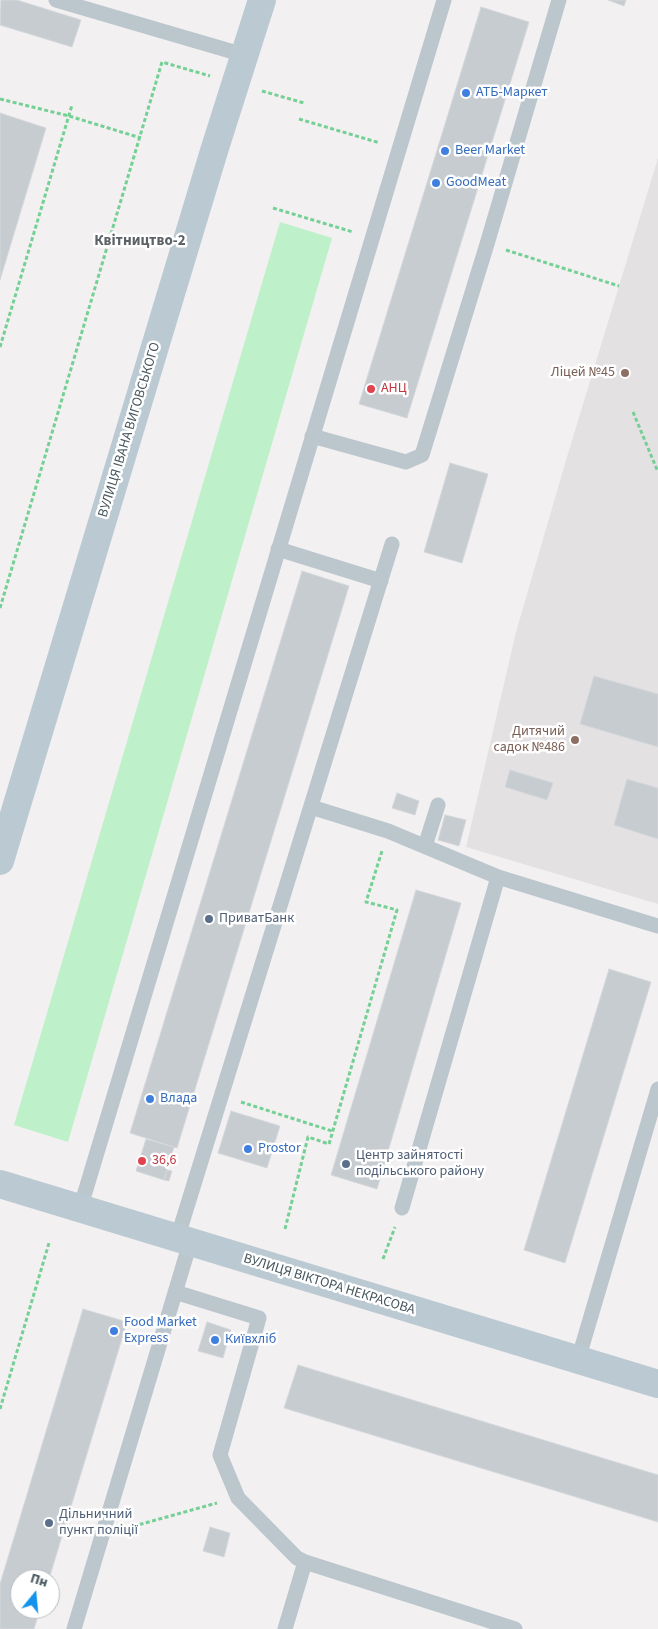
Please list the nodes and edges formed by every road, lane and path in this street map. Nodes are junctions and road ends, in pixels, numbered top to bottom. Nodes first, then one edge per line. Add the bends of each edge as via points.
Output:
1 (56, 0) edge
2 (262, 0) edge
3 (444, 0) edge
4 (558, 0) edge
5 (244, 55) junction
6 (162, 62) dead end
7 (0, 99) edge
8 (72, 105) dead end
9 (69, 116) junction
10 (299, 119) dead end
11 (140, 138) junction
12 (399, 149) junction
13 (273, 208) dead end
14 (373, 238) junction
15 (487, 244) junction
16 (619, 286) dead end
17 (0, 346) edge
18 (633, 412) dead end
19 (312, 436) junction
20 (658, 472) edge
21 (392, 544) dead end
22 (278, 549) junction
23 (381, 581) junction
24 (0, 608) edge
25 (438, 805) dead end
26 (311, 807) junction
27 (388, 831) junction
28 (425, 846) junction
29 (0, 860) edge
30 (498, 877) junction
31 (658, 926) edge
32 (658, 1089) edge
33 (222, 1096) junction
34 (332, 1130) junction
35 (0, 1184) edge
36 (402, 1208) joint
37 (80, 1209) junction
38 (285, 1229) dead end
39 (184, 1241) junction
40 (49, 1243) dead end
41 (383, 1259) dead end
42 (175, 1292) junction
43 (578, 1360) junction
44 (658, 1384) edge
45 (0, 1409) edge
46 (238, 1498) junction
47 (102, 1535) junction
48 (305, 1562) junction
49 (74, 1629) edge
50 (285, 1629) edge
51 (514, 1629) edge

1 - 5 lane
2 - 5 main road, ВУЛИЦЯ ІВАНА ВИГОВСЬКОГО
3 - 12 lane
4 - 15 lane
5 - 29 main road, ВУЛИЦЯ ІВАНА ВИГОВСЬКОГО
6 - 11 path
7 - 9 path
8 - 9 path
9 - 11 path
9 - 17 path
10 - 12 path
11 - 24 path
12 - 14 lane
13 - 14 path
14 - 19 lane
15 - 16 path
15 - 19 lane via 422,455 406,462
18 - 20 path
19 - 22 lane
21 - 23 lane
22 - 23 lane
22 - 37 lane
23 - 26 lane
25 - 28 lane
26 - 27 lane
26 - 33 lane
27 - 28 lane
27 - 34 path via 366,902 397,910
28 - 30 lane
30 - 31 lane
30 - 36 lane
32 - 43 lane
33 - 34 path
33 - 39 lane
34 - 38 path via 329,1144 308,1137
35 - 37 main road, ВУЛИЦЯ ВІКТОРА НЕКРАСОВА
36 - 41 path
37 - 39 main road, ВУЛИЦЯ ВІКТОРА НЕКРАСОВА
39 - 42 lane
39 - 43 main road, ВУЛИЦЯ ВІКТОРА НЕКРАСОВА
40 - 45 path
42 - 46 lane via 260,1318 220,1455
42 - 47 lane
43 - 44 main road, ВУЛИЦЯ ВІКТОРА НЕКРАСОВА
46 - 47 path
46 - 48 lane
47 - 49 lane
48 - 50 lane
48 - 51 lane

